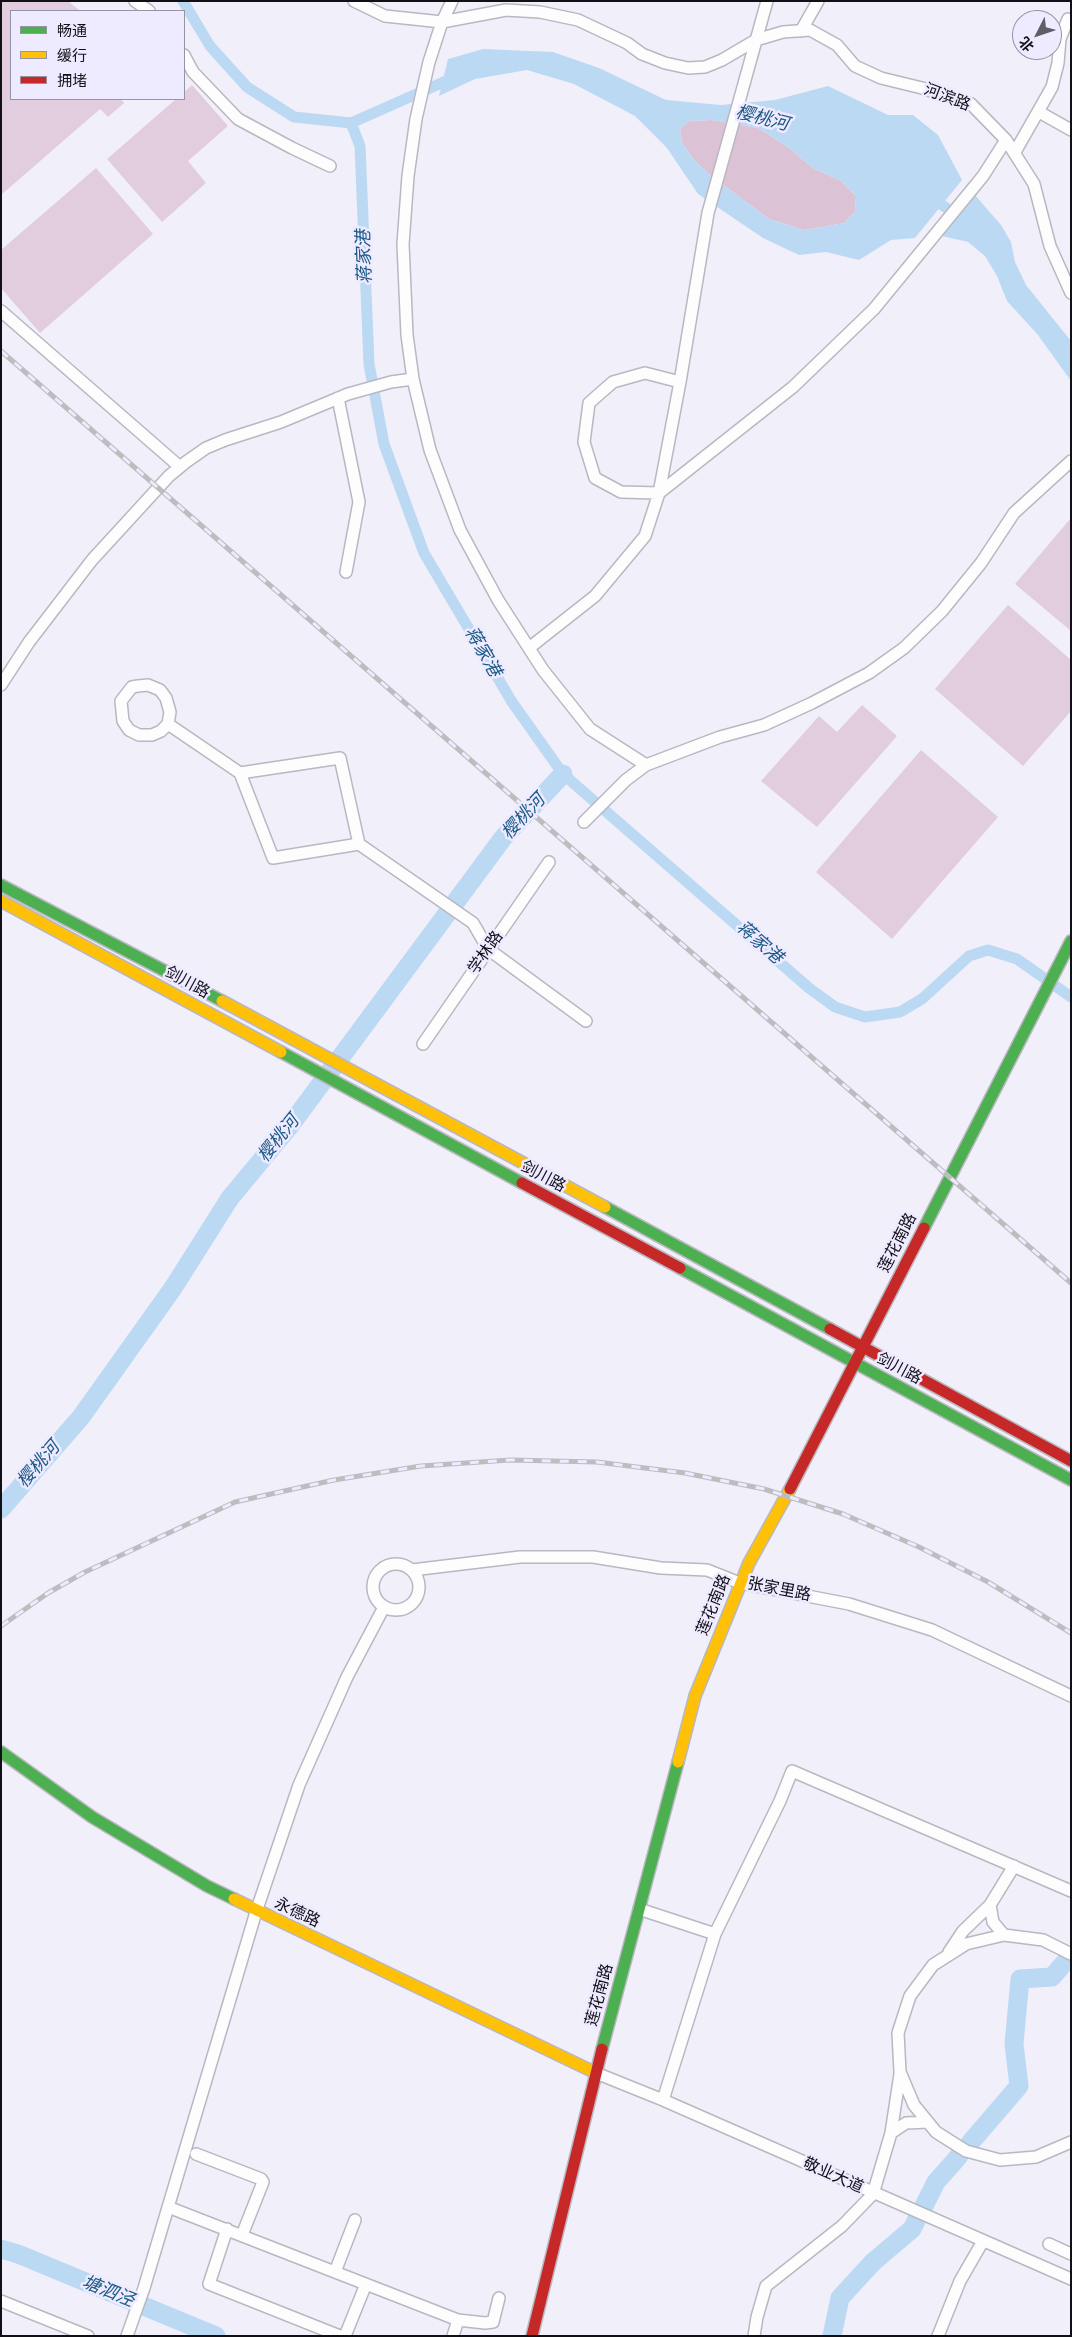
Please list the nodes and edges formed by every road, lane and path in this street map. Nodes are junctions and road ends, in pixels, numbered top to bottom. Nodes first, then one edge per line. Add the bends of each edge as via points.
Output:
1 (135, 1) edge
2 (354, 1) edge
3 (452, 1) edge
4 (767, 1) edge
5 (818, 1) edge
6 (148, 10) edge
7 (1071, 21) edge
8 (442, 22) junction
9 (801, 31) junction
10 (756, 40) junction
11 (185, 57) edge
12 (1040, 112) junction
13 (1071, 130) edge
14 (1006, 140) junction
15 (1015, 152) junction
16 (330, 166) dead end
17 (1071, 293) edge
18 (1, 311) edge
19 (413, 379) junction
20 (680, 382) junction
21 (343, 396) junction
22 (1071, 461) edge
23 (180, 467) junction
24 (659, 493) junction
25 (346, 572) dead end
26 (529, 648) junction
27 (1, 685) edge
28 (168, 724) junction
29 (646, 765) junction
30 (240, 773) junction
31 (584, 822) dead end
32 (359, 844) junction
33 (549, 862) dead end
34 (1, 885) edge
35 (12, 891) junction
36 (2, 902) edge
37 (1071, 941) edge
38 (488, 949) junction
39 (586, 1022) dead end
40 (423, 1044) dead end
41 (863, 1348) junction
42 (855, 1364) junction
43 (1071, 1461) edge
44 (1071, 1480) edge
45 (412, 1570) junction
46 (740, 1583) junction
47 (384, 1607) junction
48 (1071, 1696) edge
49 (1, 1752) edge
50 (1014, 1866) junction
51 (1071, 1891) edge
52 (990, 1905) junction
53 (639, 1909) junction
54 (256, 1912) junction
55 (715, 1934) junction
56 (1004, 1935) junction
57 (1071, 1954) edge
58 (945, 1958) junction
59 (900, 2072) junction
60 (596, 2074) junction
61 (664, 2100) junction
62 (928, 2122) junction
63 (891, 2133) junction
64 (1071, 2142) edge
65 (196, 2154) dead end
66 (873, 2194) junction
67 (168, 2207) junction
68 (355, 2220) dead end
69 (227, 2229) junction
70 (242, 2235) junction
71 (983, 2241) junction
72 (1049, 2244) dead end
73 (1071, 2254) edge
74 (335, 2272) junction
75 (1071, 2279) edge
76 (366, 2284) junction
77 (499, 2298) dead end
78 (1, 2301) edge
79 (458, 2320) junction
80 (127, 2334) edge
81 (88, 2336) edge
82 (340, 2336) edge
83 (345, 2336) edge
84 (453, 2336) edge
85 (532, 2336) edge
86 (754, 2336) edge
87 (938, 2336) edge

1 - 6 street
2 - 8 street, 河滨路 via 385,16
3 - 8 street
4 - 10 street
5 - 9 street
7 - 12 street via 1068,20 1060,39 1052,87
8 - 10 street, 河滨路 via 506,10 540,12 578,20 642,54 688,68 722,60
8 - 19 street via 416,119 408,176 403,244 407,336
9 - 10 street, 河滨路 via 782,32
9 - 14 street, 河滨路 via 810,30 837,45 855,66 881,78 971,104
10 - 20 street via 708,213
11 - 16 street via 193,72 238,118
12 - 13 street
12 - 15 street
14 - 15 street, 河滨路
14 - 24 street via 983,176 874,309 793,387
15 - 17 street, 河滨路 via 1034,184 1050,246
18 - 23 street
19 - 21 street
19 - 26 street via 430,450 460,530 498,600
20 - 24 street
20 - 24 street via 645,373 613,382 589,403 584,442 595,478 621,492
21 - 23 street via 206,448
21 - 25 street via 359,502
22 - 29 street via 1014,513 942,611 904,648 812,703 764,725 720,737
23 - 27 street via 92,560 29,642
24 - 26 street via 645,536 601,589
26 - 29 street via 590,729
28 - 28 street via 168,705 160,690 148,685 132,687 121,701 122,721 139,735 152,735
28 - 30 street
29 - 31 street via 619,786
30 - 32 street via 273,858
30 - 32 street via 340,758
32 - 38 street via 473,923
33 - 38 street, 学林路
34 - 35 main road, 剑川路
35 - 36 street
35 - 41 main road, 剑川路 via 363,1075
36 - 42 main road, 剑川路
37 - 41 main road, 莲花南路
38 - 39 street
38 - 40 street, 学林路
41 - 42 main road, 莲花南路
41 - 43 main road, 剑川路
42 - 44 main road, 剑川路
42 - 46 main road, 莲花南路
45 - 46 street, 张家里路 via 520,1557 593,1557 661,1568 707,1570
45 - 47 street via 417,1577 419,1591 412,1604 399,1610
45 - 47 street via 398,1563 390,1564 377,1573 372,1588 374,1596
46 - 48 street, 张家里路 via 849,1604 932,1630
46 - 53 main road, 莲花南路 via 695,1696
47 - 54 street via 347,1677 299,1785
49 - 54 main road, 永德路 via 92,1817
50 - 51 street
50 - 52 street
50 - 55 street via 792,1771
52 - 56 street via 993,1922
52 - 58 street via 963,1930
53 - 55 street
53 - 60 main road, 莲花南路
54 - 60 main road, 永德路
54 - 67 street
55 - 61 street
56 - 57 street via 1043,1940
56 - 58 street via 966,1944
58 - 59 street via 933,1965 910,1996 898,2033
59 - 62 street via 914,2105
59 - 63 street
60 - 61 street, 敬业大道
60 - 85 main road, 莲花南路
61 - 66 street, 敬业大道
62 - 63 street via 906,2123
62 - 64 street via 936,2132 966,2151 1000,2160 1036,2157
63 - 66 street
65 - 70 street via 263,2182
66 - 71 street, 敬业大道
66 - 86 street via 842,2226 766,2286
67 - 69 street
67 - 80 street
68 - 74 street
69 - 70 street
69 - 82 street via 209,2284
70 - 74 street
71 - 75 street, 敬业大道
71 - 87 street via 960,2281
72 - 73 street
74 - 76 street
76 - 79 street
76 - 83 street
77 - 79 street via 493,2322
78 - 81 street
79 - 84 street

